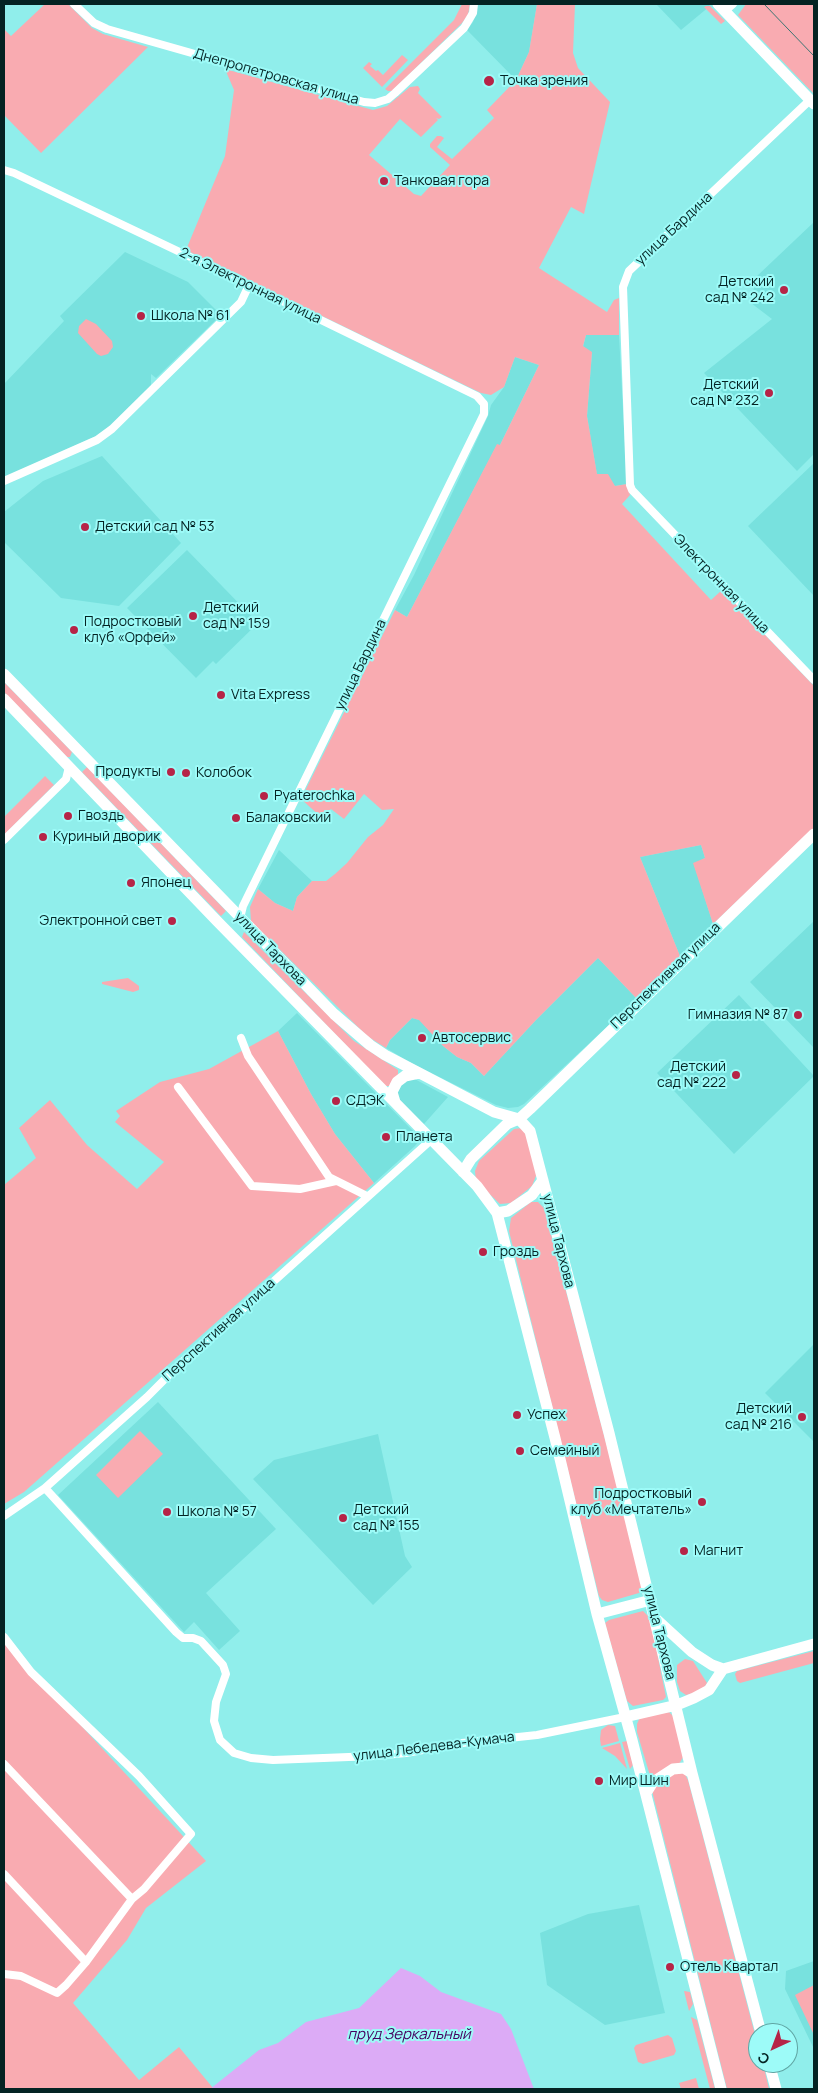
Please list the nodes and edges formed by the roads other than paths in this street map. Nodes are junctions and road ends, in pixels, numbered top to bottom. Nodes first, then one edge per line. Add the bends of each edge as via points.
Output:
1 (74, 4) edge
2 (474, 4) edge
3 (725, 6) edge
4 (812, 102) edge
5 (4, 170) edge
6 (249, 285) junction
7 (484, 414) joint
8 (4, 481) edge
9 (630, 485) joint
10 (4, 674) edge
11 (814, 680) edge
12 (4, 699) edge
13 (82, 754) junction
14 (70, 767) junction
15 (814, 834) edge
16 (4, 840) edge
17 (240, 918) junction
18 (230, 931) junction
19 (242, 1038) dead end
20 (418, 1073) junction
21 (178, 1087) dead end
22 (395, 1102) junction
23 (519, 1119) junction
24 (431, 1140) junction
25 (464, 1172) junction
26 (543, 1180) junction
27 (336, 1181) junction
28 (367, 1196) junction
29 (497, 1213) junction
30 (45, 1488) junction
31 (4, 1516) edge
32 (651, 1600) junction
33 (597, 1614) junction
34 (656, 1619) junction
35 (4, 1637) edge
36 (814, 1644) edge
37 (723, 1669) junction
38 (677, 1705) junction
39 (626, 1717) junction
40 (4, 1764) edge
41 (692, 1773) junction
42 (646, 1793) junction
43 (4, 1874) edge
44 (132, 1900) junction
45 (86, 1962) junction
46 (4, 1974) edge
47 (758, 2023) edge
48 (772, 2073) edge
49 (720, 2089) edge
50 (776, 2089) edge

1 - 2 street, Днепропетровская улица via 94,23 107,29 375,103 388,99 464,28 473,13
3 - 4 main road
4 - 9 street, улица Бардина via 629,271 623,287
5 - 6 street, 2-я Электронная улица
6 - 7 street, 2-я Электронная улица via 477,396 484,404
6 - 8 street via 241,302 112,430
7 - 17 street, улица Бардина via 242,906
9 - 11 street, Электронная улица via 637,497
10 - 13 main road, улица Тархова
12 - 14 main road, улица Тархова
13 - 14 main road
13 - 17 main road, улица Тархова
14 - 16 street via 66,779
14 - 18 main road, улица Тархова
15 - 23 main road, Перспективная улица
17 - 18 main road
17 - 20 main road, улица Тархова via 334,1014 370,1045
18 - 22 main road, улица Тархова
19 - 27 street via 248,1056 316,1160 328,1177
20 - 22 main road via 397,1082 392,1092
20 - 23 main road, улица Тархова via 494,1112
21 - 27 street via 252,1186 300,1188
22 - 24 main road, улица Тархова
23 - 25 main road, Перспективная улица via 507,1124 471,1158
23 - 26 main road, улица Тархова via 530,1132
24 - 25 main road, улица Тархова
24 - 28 street, Перспективная улица
25 - 29 main road, улица Тархова
26 - 29 main road via 532,1195
26 - 32 main road, улица Тархова
27 - 28 street
28 - 30 street, Перспективная улица
29 - 33 main road, улица Тархова
30 - 31 street, Перспективная улица
30 - 39 street, улица Лебедева-Кумача via 176,1632 183,1638 201,1641 222,1666 226,1674 216,1702 214,1721 220,1740 234,1753 273,1760 374,1756 462,1742 537,1736
32 - 33 main road
32 - 34 main road, улица Тархова
33 - 39 main road, улица Тархова
34 - 37 main road via 692,1652
34 - 38 main road, улица Тархова
35 - 44 street via 31,1672 133,1770 191,1834
36 - 37 main road
37 - 38 main road via 709,1690
38 - 39 main road
38 - 41 main road, улица Тархова
39 - 42 main road, улица Тархова
40 - 44 street
41 - 42 main road via 684,1768 673,1769 653,1782
41 - 47 main road, улица Тархова
42 - 49 main road, улица Тархова
43 - 45 street
44 - 45 street
45 - 46 street via 57,1993 21,1976
48 - 50 main road

